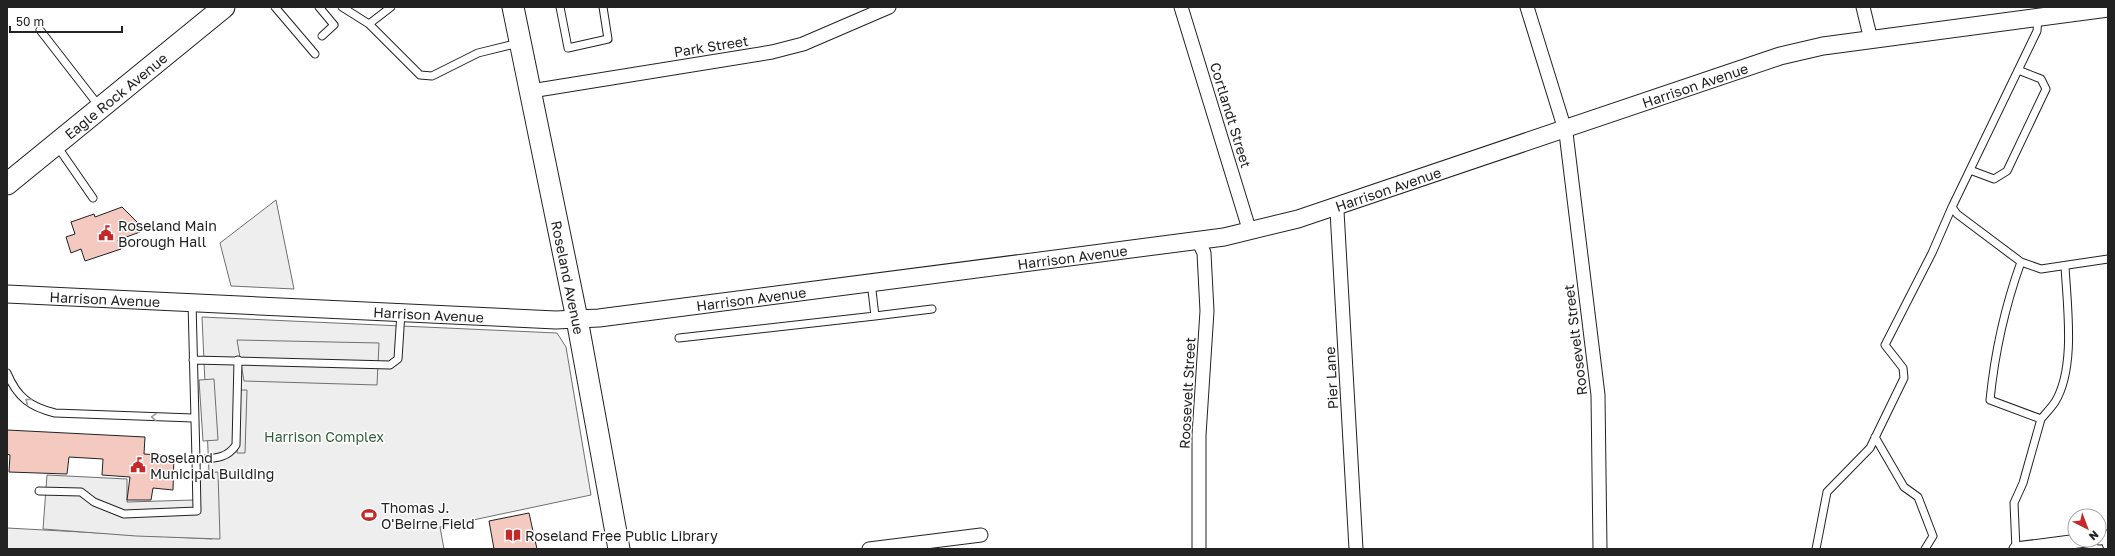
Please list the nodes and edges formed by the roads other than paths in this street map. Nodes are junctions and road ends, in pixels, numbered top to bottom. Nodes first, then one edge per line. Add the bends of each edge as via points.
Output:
1 (275, 7) edge
2 (319, 7) edge
3 (342, 7) edge
4 (391, 7) edge
5 (560, 7) edge
6 (603, 7) edge
7 (889, 7) edge
8 (1181, 7) edge
9 (1527, 7) edge
10 (1863, 7) edge
11 (515, 8) edge
12 (2108, 8) edge
13 (216, 9) edge
14 (2038, 17) junction
15 (369, 24) junction
16 (40, 30) dead end
17 (322, 36) dead end
18 (1871, 40) junction
19 (520, 42) junction
20 (315, 54) dead end
21 (2018, 70) junction
22 (531, 91) junction
23 (100, 108) junction
24 (1565, 128) junction
25 (55, 145) junction
26 (1970, 170) junction
27 (7, 184) edge
28 (92, 198) dead end
29 (1339, 205) junction
30 (1952, 207) junction
31 (1250, 232) junction
32 (1198, 240) junction
33 (2108, 259) edge
34 (2022, 262) junction
35 (2065, 266) junction
36 (871, 281) junction
37 (7, 294) edge
38 (192, 302) junction
39 (932, 309) dead end
40 (401, 312) junction
41 (875, 316) junction
42 (577, 319) junction
43 (679, 338) dead end
44 (193, 360) junction
45 (238, 360) junction
46 (7, 373) edge
47 (193, 418) junction
48 (2041, 419) junction
49 (1875, 437) junction
50 (196, 460) junction
51 (39, 491) dead end
52 (981, 535) dead end
53 (2067, 543) edge
54 (2040, 547) edge
55 (619, 549) edge
56 (869, 549) edge
57 (1199, 549) edge
58 (1356, 549) edge
59 (1600, 549) edge
60 (1816, 549) edge
61 (1925, 549) edge
62 (2016, 549) edge

1 - 20 lane
2 - 17 lane via 334,25
3 - 15 lane
4 - 15 lane
5 - 6 lane via 568,48 608,39
7 - 22 street, Park Street via 803,44 772,52
8 - 31 street, Cortlandt Street
9 - 24 street, Roosevelt Street
10 - 18 street
11 - 19 main road, Roseland Avenue
12 - 14 street, Harrison Avenue
13 - 23 main road, Eagle Rock Avenue
14 - 18 street, Harrison Avenue
14 - 21 lane via 2037,31
15 - 19 lane via 420,75 432,76 478,53
16 - 23 lane
18 - 24 street, Harrison Avenue via 1823,46 1780,56
19 - 22 main road, Roseland Avenue
21 - 26 lane
21 - 26 lane via 2041,79 2046,88 2007,172 1994,179
22 - 42 main road, Roseland Avenue
23 - 25 main road, Eagle Rock Avenue
24 - 29 street, Harrison Avenue
24 - 59 street, Roosevelt Street via 1598,395
25 - 27 main road, Eagle Rock Avenue
25 - 28 lane
26 - 30 lane
29 - 31 street, Harrison Avenue
29 - 58 street, Pier Lane
30 - 34 lane via 1957,214
30 - 49 lane via 1885,346 1903,368 1904,378
31 - 32 street, Harrison Avenue
32 - 36 street, Harrison Avenue
32 - 57 street, Roosevelt Street via 1204,253 1207,311 1199,435
33 - 35 lane
34 - 35 lane via 2041,269
34 - 48 lane via 2007,299 1994,357 1990,400
35 - 48 lane via 2069,338 2066,373 2055,402
36 - 41 lane
36 - 42 street, Harrison Avenue
37 - 38 street, Harrison Avenue
38 - 40 street, Harrison Avenue
38 - 44 lane
39 - 41 lane
40 - 42 street, Harrison Avenue
40 - 45 lane via 398,359 390,365
41 - 43 lane
42 - 55 main road, Roseland Avenue
44 - 45 lane
44 - 47 lane
45 - 50 lane via 236,445 225,457
47 -> 46 lane via 45,411 25,400 13,387
47 - 50 lane
48 - 62 lane via 2023,483 2014,503
49 - 60 lane via 1870,448 1827,492
49 - 61 lane via 1904,487 1918,496 1933,536
50 - 51 lane via 197,511 124,514 94,502 82,492
52 - 56 street
53 - 54 street
54 - 62 street

